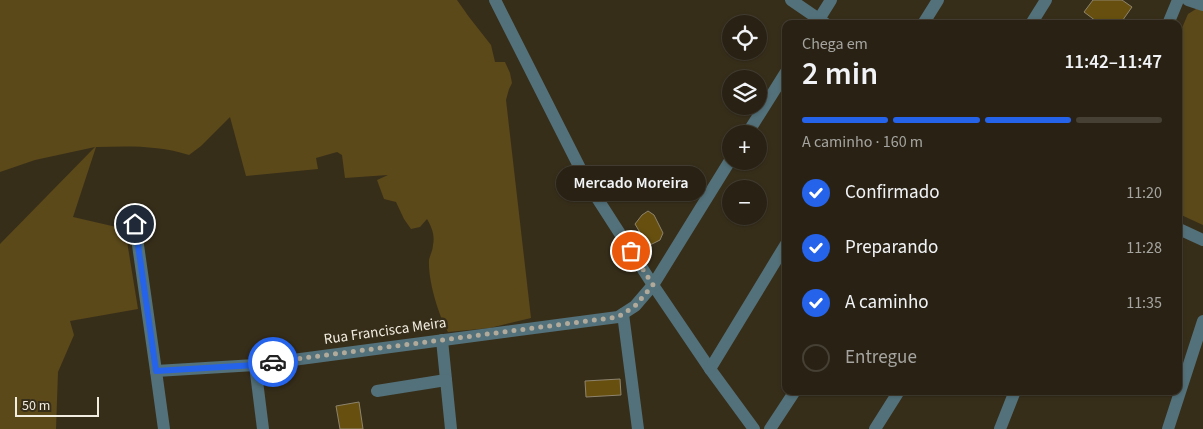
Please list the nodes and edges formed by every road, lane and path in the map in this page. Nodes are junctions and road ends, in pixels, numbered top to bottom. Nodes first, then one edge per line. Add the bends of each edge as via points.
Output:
1 (495, 0) edge
2 (791, 0) edge
3 (831, 0) edge
4 (938, 0) edge
5 (1046, 0) edge
6 (1178, 0) edge
7 (1188, 0) edge
8 (1203, 5) edge
9 (817, 20) edge
10 (821, 20) edge
11 (926, 20) edge
12 (1034, 20) edge
13 (1170, 20) edge
14 (782, 78) edge
15 (753, 125) edge
16 (724, 170) edge
17 (135, 224) dead end
18 (1182, 231) edge
19 (1203, 240) edge
20 (782, 251) edge
21 (653, 285) junction
22 (620, 315) junction
23 (1203, 321) edge
24 (442, 340) junction
25 (1199, 349) edge
26 (255, 365) junction
27 (710, 368) junction
28 (156, 371) junction
29 (446, 380) junction
30 (377, 391) dead end
31 (1182, 393) edge
32 (792, 395) edge
33 (896, 395) edge
34 (1014, 395) edge
35 (1181, 395) edge
36 (164, 429) edge
37 (263, 429) edge
38 (451, 429) edge
39 (638, 429) edge
40 (754, 429) edge
41 (770, 429) edge
42 (875, 429) edge
43 (1000, 429) edge
44 (1168, 429) edge

1 - 21 street via 588,184
2 - 9 street
3 - 10 street
4 - 11 street
5 - 12 street
6 - 13 street
7 - 8 street
14 - 15 street
16 - 21 street
17 - 28 street
18 - 19 street
20 - 27 street
21 - 22 street via 635,306
21 - 27 street
22 - 24 street, Rua Francisca Meira
22 - 39 street
23 - 25 street
24 - 26 street, Rua Francisca Meira
24 - 29 street
25 - 31 street
26 - 28 street, Rua Francisca Meira
26 - 37 street
27 - 40 street
28 - 36 street
29 - 30 street
29 - 38 street
32 - 41 street
33 - 42 street
34 - 43 street
35 - 44 street

